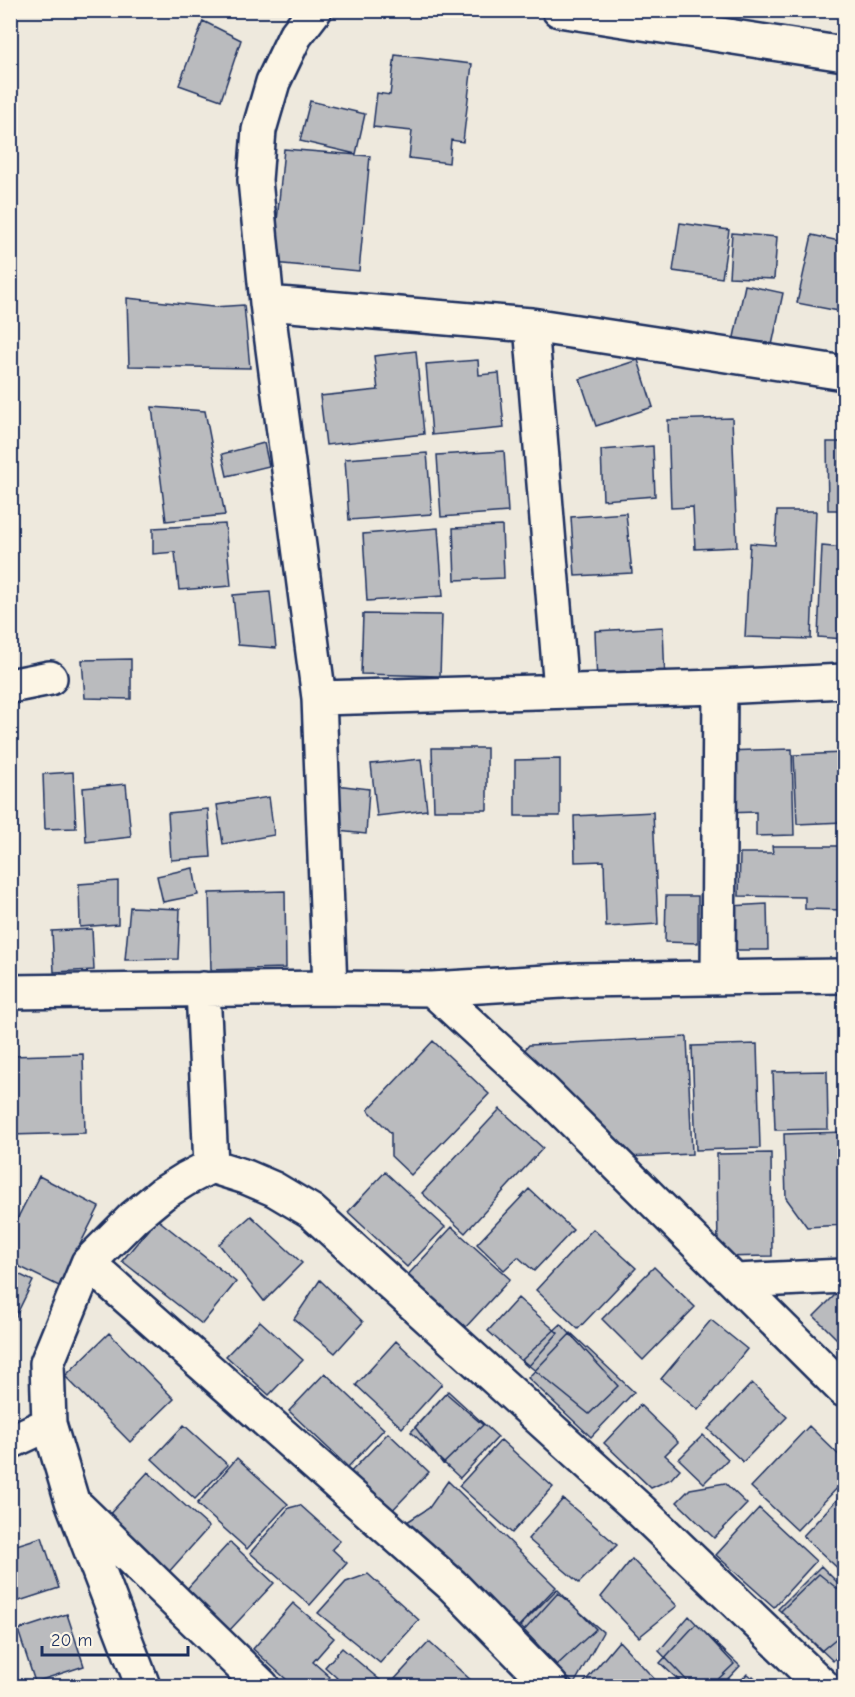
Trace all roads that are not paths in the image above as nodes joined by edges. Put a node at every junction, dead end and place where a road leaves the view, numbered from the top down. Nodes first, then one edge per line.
1 (315, 10) edge
2 (559, 10) edge
3 (844, 54) edge
4 (267, 303) junction
5 (531, 325) junction
6 (844, 373) edge
7 (50, 678) dead end
8 (844, 681) edge
9 (10, 686) edge
10 (720, 687) junction
11 (561, 690) junction
12 (319, 698) junction
13 (844, 976) edge
14 (718, 977) junction
15 (330, 988) junction
16 (432, 988) junction
17 (203, 989) junction
18 (10, 992) edge
19 (211, 1166) junction
20 (88, 1263) junction
21 (844, 1276) edge
22 (736, 1281) junction
23 (844, 1390) edge
24 (49, 1424) junction
25 (10, 1442) edge
26 (72, 1501) junction
27 (143, 1686) edge
28 (262, 1686) edge
29 (551, 1686) edge
30 (823, 1686) edge

1 - 4 street
2 - 3 street
4 - 5 street
4 - 12 street
5 - 6 street
5 - 11 street
7 - 9 street
8 - 10 street
10 - 11 street
10 - 14 street
11 - 12 street
12 - 15 street
13 - 14 street
14 - 16 street
15 - 16 street
15 - 17 street
16 - 22 street
17 - 18 street
17 - 19 street
19 - 20 street
19 - 30 street
20 - 24 street
20 - 29 street
21 - 22 street
22 - 23 street
24 - 25 street
24 - 26 street
26 - 27 street
26 - 28 street

